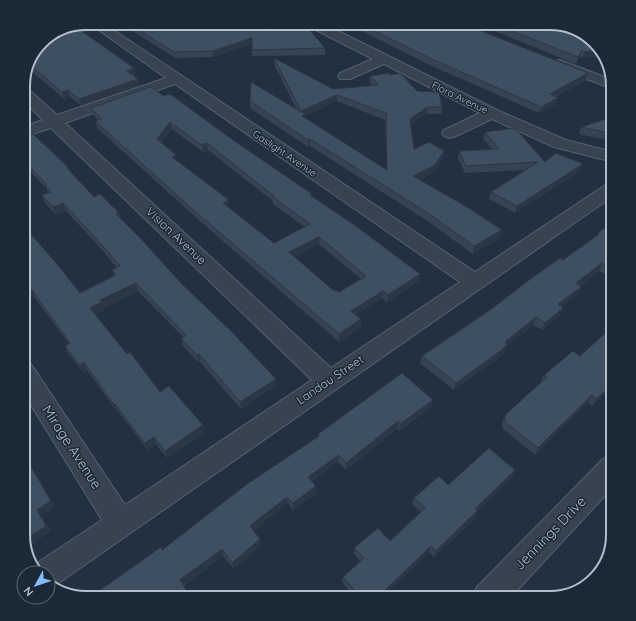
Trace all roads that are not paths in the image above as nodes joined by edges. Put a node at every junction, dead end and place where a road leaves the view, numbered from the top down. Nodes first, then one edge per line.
1 (105, 30) edge
2 (326, 30) edge
3 (547, 59) edge
4 (384, 60) junction
5 (345, 76) dead end
6 (177, 79) junction
7 (606, 83) edge
8 (30, 99) edge
9 (492, 113) junction
10 (54, 122) junction
11 (30, 130) edge
12 (450, 133) dead end
13 (606, 155) edge
14 (606, 193) edge
15 (475, 282) junction
16 (329, 381) junction
17 (30, 382) edge
18 (606, 475) edge
19 (120, 523) junction
20 (56, 568) edge
21 (495, 591) edge

1 - 6 street, Gaslight Avenue
2 - 4 street, Flora Avenue
3 - 7 street
4 - 5 street
4 - 9 street, Flora Avenue
6 - 10 street
6 - 15 street, Gaslight Avenue
8 - 10 street, Vision Avenue
9 - 12 street
9 - 13 street, Flora Avenue
10 - 11 street
10 - 16 street, Vision Avenue
14 - 15 street, Landau Street
15 - 16 street, Landau Street
16 - 19 street, Landau Street
17 - 19 street, Mirage Avenue
18 - 21 street, Jennings Drive
19 - 20 street, Landau Street

